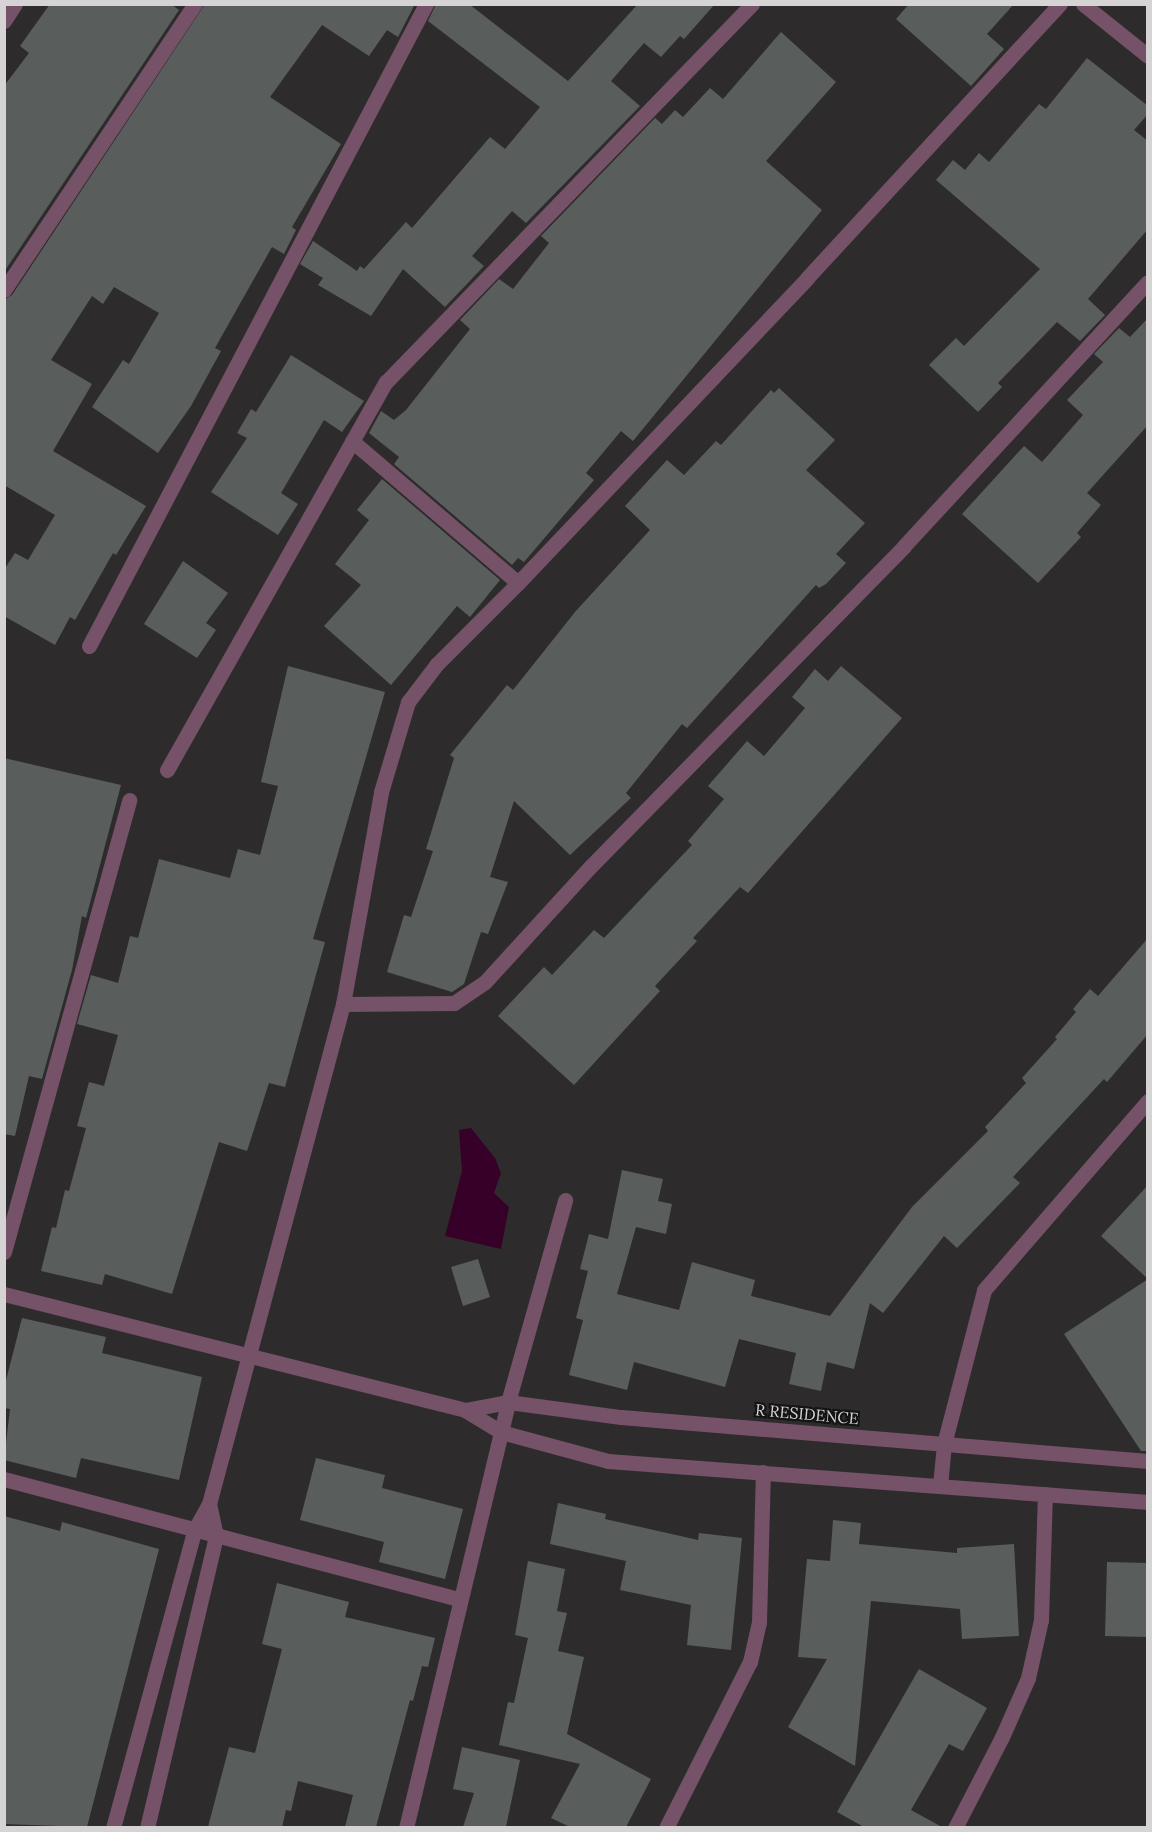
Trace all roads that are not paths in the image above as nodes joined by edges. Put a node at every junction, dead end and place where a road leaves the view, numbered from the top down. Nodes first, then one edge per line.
1 (195, 4) edge
2 (426, 4) edge
3 (752, 4) edge
4 (1060, 4) edge
5 (1083, 4) edge
6 (1148, 56) edge
7 (1148, 282) edge
8 (4, 290) edge
9 (352, 441) junction
10 (518, 583) junction
11 (88, 646) dead end
12 (167, 770) dead end
13 (129, 800) dead end
14 (343, 1004) junction
15 (1148, 1101) edge
16 (565, 1200) dead end
17 (4, 1252) edge
18 (4, 1294) edge
19 (249, 1355) junction
20 (508, 1402) junction
21 (465, 1410) junction
22 (501, 1432) junction
23 (944, 1444) junction
24 (1148, 1461) edge
25 (763, 1472) junction
26 (4, 1479) edge
27 (940, 1486) junction
28 (1045, 1494) junction
29 (1148, 1502) edge
30 (209, 1504) junction
31 (195, 1529) junction
32 (216, 1536) junction
33 (459, 1599) junction
34 (112, 1827) edge
35 (147, 1827) edge
36 (406, 1827) edge
37 (666, 1827) edge
38 (955, 1827) edge

1 - 8 street
2 - 11 street
3 - 9 street
4 - 10 street
5 - 6 street
7 - 14 street
9 - 10 street
9 - 12 street
10 - 14 street
13 - 17 street
14 - 19 street
15 - 23 street
16 - 20 street
18 - 19 street
19 - 21 street
19 - 30 street
20 - 21 street, R RESIDENCE
20 - 22 street
20 - 23 street, R RESIDENCE
21 - 22 street
22 - 25 street
22 - 33 street
23 - 24 street, R RESIDENCE
23 - 27 street
25 - 27 street
25 - 37 street
26 - 31 street
27 - 28 street
28 - 29 street
28 - 38 street
30 - 31 street
30 - 32 street
31 - 32 street
31 - 34 street
32 - 33 street
32 - 35 street
33 - 36 street

